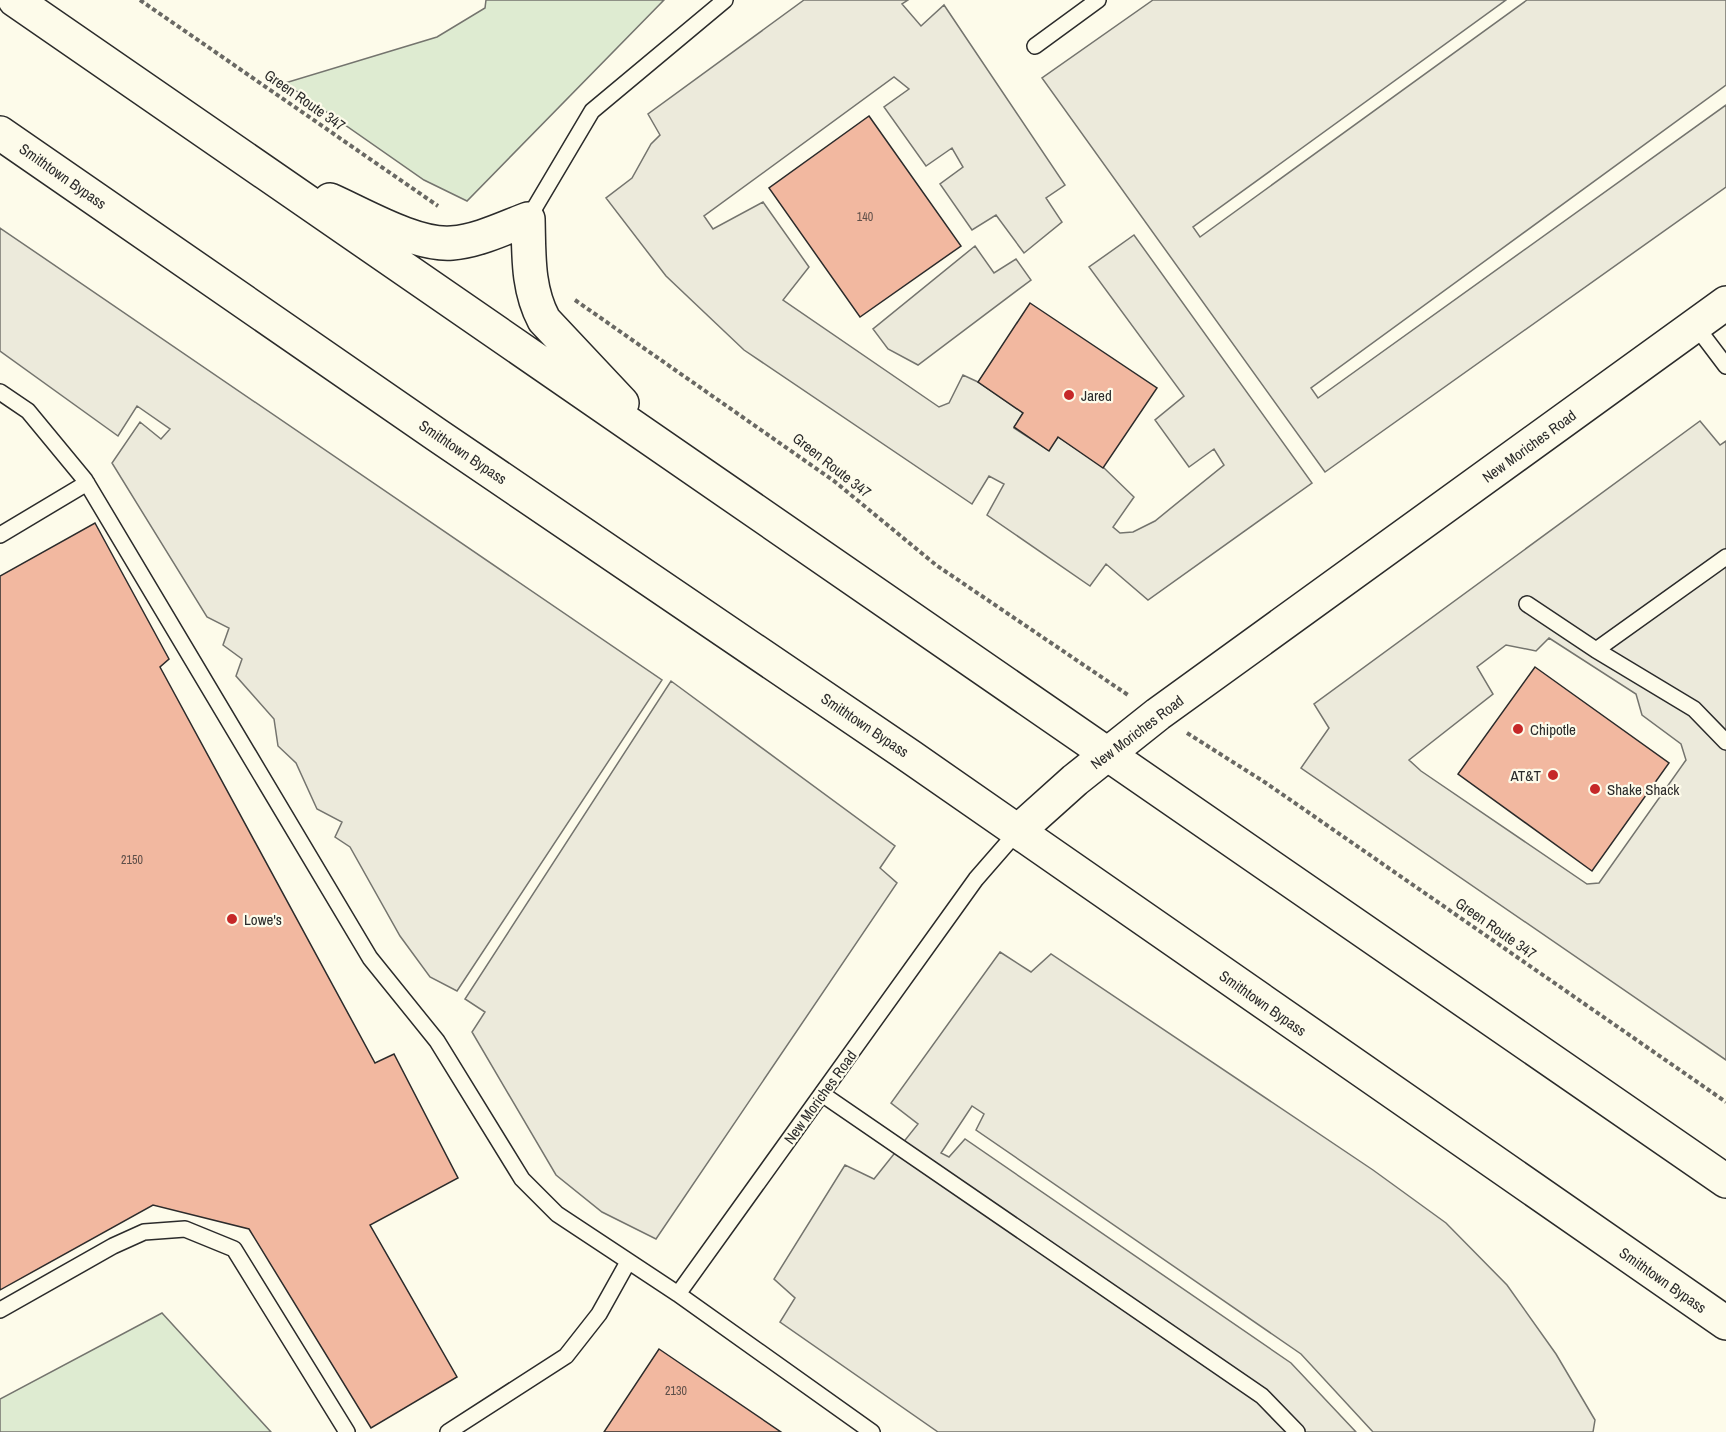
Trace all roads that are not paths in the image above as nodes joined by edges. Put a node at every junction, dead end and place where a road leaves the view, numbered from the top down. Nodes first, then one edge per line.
1 (15, 0) edge
2 (725, 0) edge
3 (1098, 0) edge
4 (1035, 46) dead end
5 (0, 133) edge
6 (254, 166) junction
7 (528, 219) junction
8 (1726, 303) edge
9 (1695, 325) junction
10 (1726, 366) edge
11 (0, 392) edge
12 (668, 453) junction
13 (87, 483) junction
14 (0, 535) edge
15 (1726, 557) edge
16 (1527, 604) dead end
17 (1596, 650) junction
18 (1726, 742) edge
19 (1107, 754) junction
20 (1017, 832) junction
21 (822, 1094) junction
22 (1671, 1143) junction
23 (1726, 1160) edge
24 (1726, 1181) edge
25 (628, 1262) junction
26 (678, 1294) junction
27 (0, 1310) edge
28 (1726, 1323) edge
29 (347, 1432) edge
30 (448, 1432) edge
31 (872, 1432) edge
32 (1297, 1432) edge

1 - 6 main road
2 - 7 lane
3 - 4 lane
5 - 20 main road, Smithtown Bypass
6 - 7 main road
6 - 12 main road
7 - 12 main road
8 - 9 main road, New Moriches Road
9 - 10 lane
9 - 19 main road, New Moriches Road
11 - 13 lane
12 - 19 main road
13 - 14 lane
13 - 25 lane
15 - 17 lane
16 - 17 lane
17 - 18 lane
19 - 20 main road, New Moriches Road
19 - 22 main road
20 - 21 lane, New Moriches Road
20 - 28 main road, Smithtown Bypass
21 - 26 lane, New Moriches Road
21 - 32 lane
22 - 23 main road
22 - 24 main road
25 - 26 lane
25 - 30 lane
26 - 31 lane
27 - 29 lane

